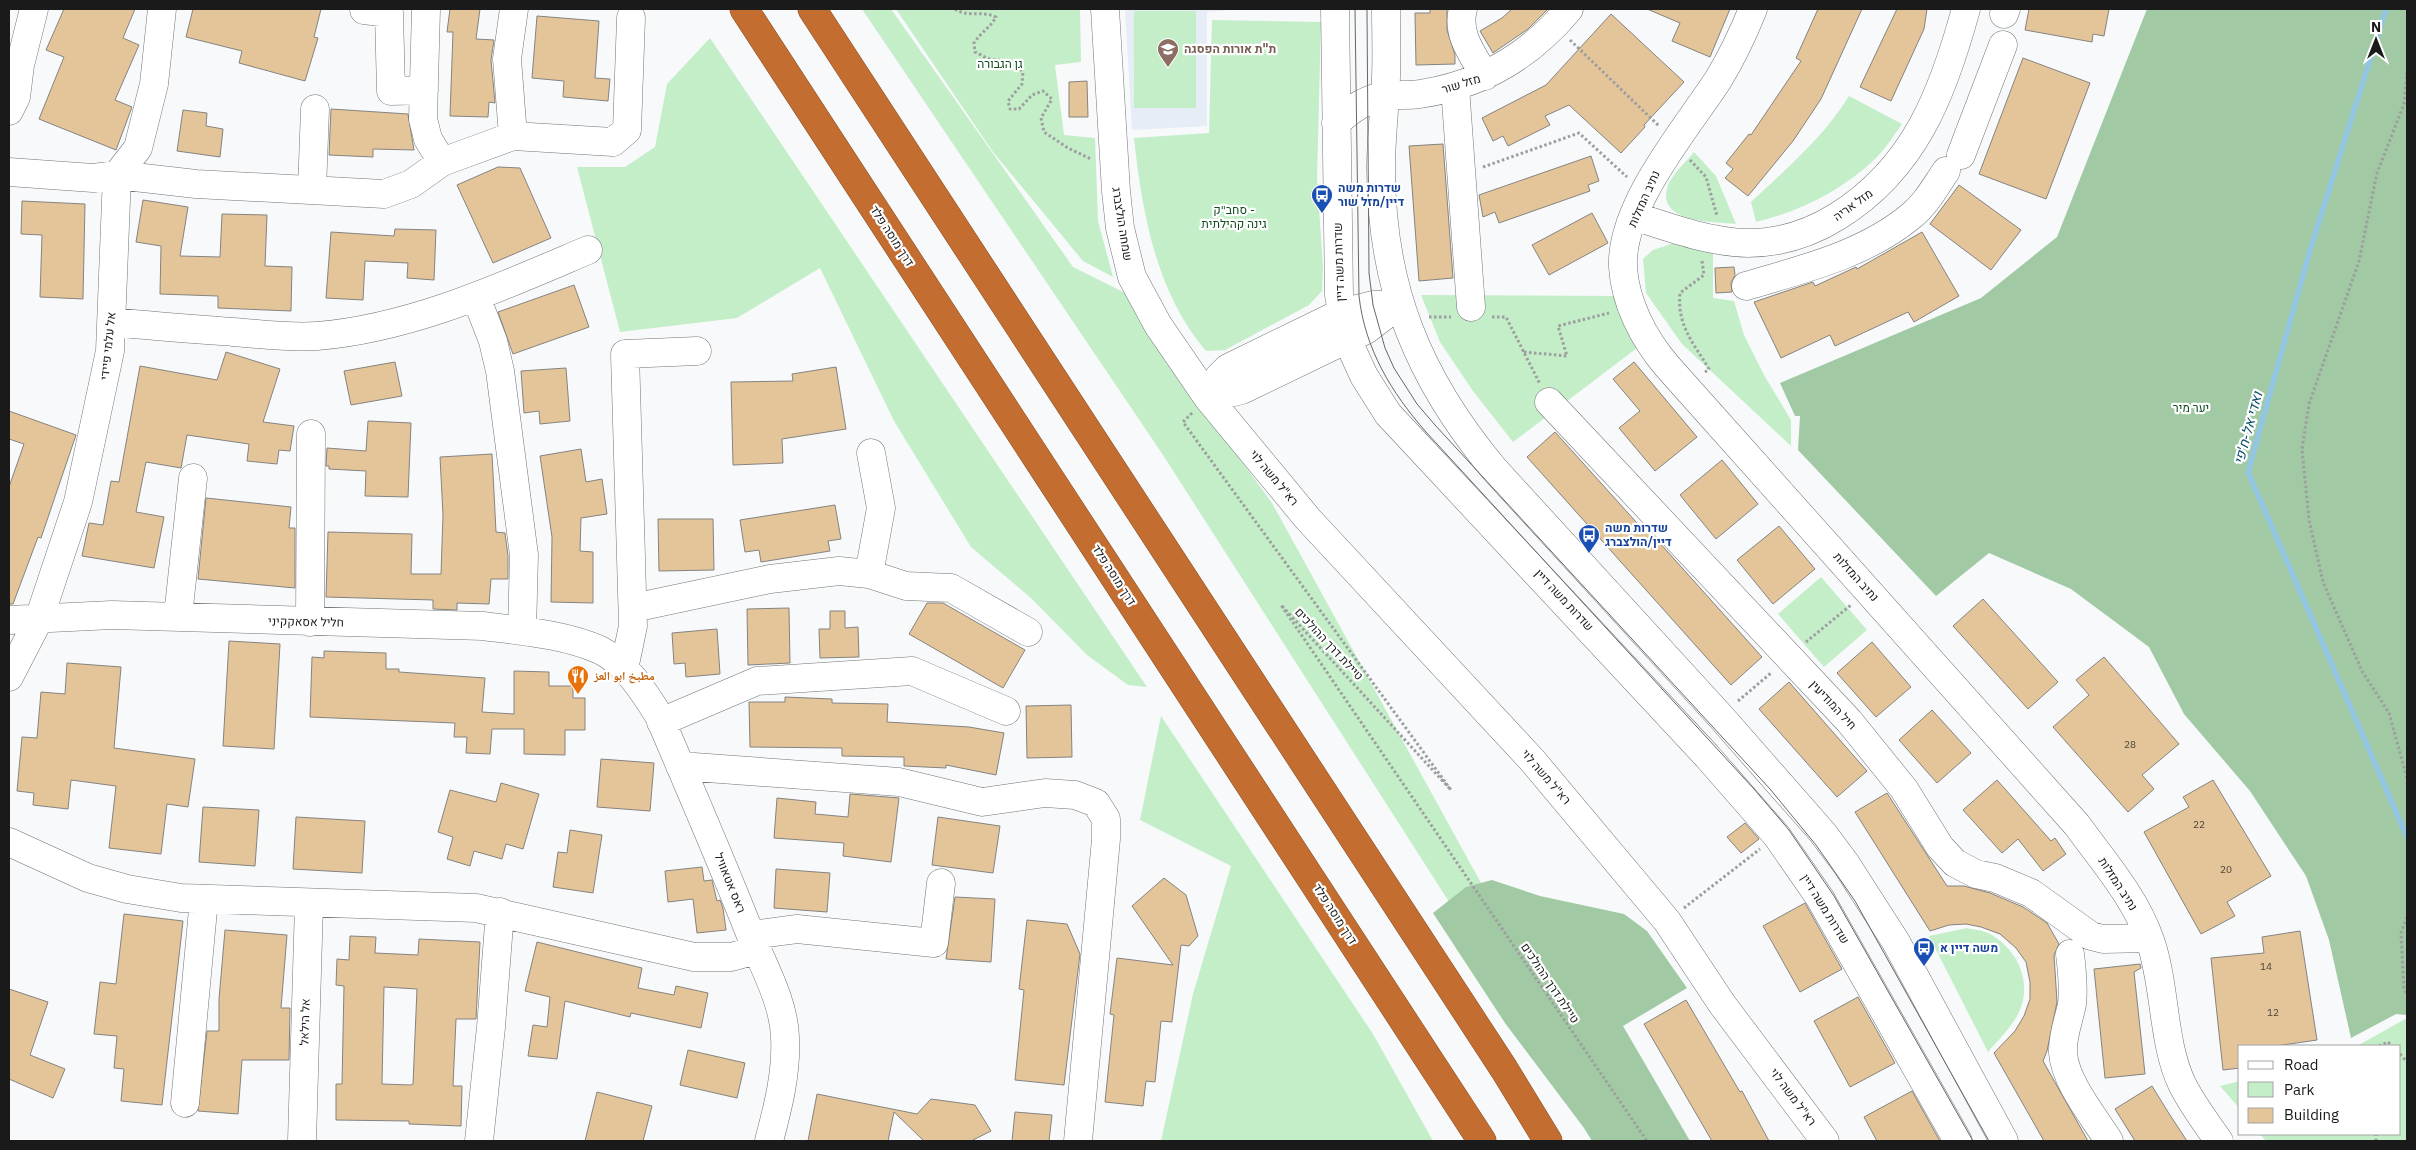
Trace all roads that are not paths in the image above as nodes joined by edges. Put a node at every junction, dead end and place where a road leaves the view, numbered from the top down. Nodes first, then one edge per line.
1 (34, 9) edge
2 (162, 9) edge
3 (426, 9) edge
4 (514, 9) edge
5 (744, 9) edge
6 (812, 9) edge
7 (1105, 9) edge
8 (1335, 9) edge
9 (1386, 9) edge
10 (1463, 9) edge
11 (1753, 9) edge
12 (1966, 9) edge
13 (364, 10) edge
14 (1562, 17) edge
15 (631, 18) dead end
16 (2003, 45) dead end
17 (1485, 76) junction
18 (1943, 81) junction
19 (1455, 87) junction
20 (424, 90) junction
21 (1385, 96) junction
22 (1982, 98) junction
23 (315, 109) dead end
24 (9, 111) edge
25 (1336, 123) junction
26 (513, 136) junction
27 (442, 162) junction
28 (9, 172) edge
29 (117, 176) junction
30 (312, 190) junction
31 (1639, 205) junction
32 (1844, 213) junction
33 (1865, 245) junction
34 (588, 250) dead end
35 (1746, 286) dead end
36 (476, 297) junction
37 (1402, 310) junction
38 (1470, 314) road end
39 (112, 322) junction
40 (1344, 326) junction
41 (697, 351) dead end
42 (1208, 398) junction
43 (1549, 402) road end
44 (311, 434) dead end
45 (1239, 436) joint
46 (871, 453) dead end
47 (193, 478) dead end
48 (869, 574) junction
49 (633, 608) junction
50 (178, 616) junction
51 (39, 619) junction
52 (9, 620) edge
53 (310, 622) junction
54 (522, 631) junction
55 (1028, 632) dead end
56 (601, 651) joint
57 (624, 669) junction
58 (9, 677) edge
59 (1006, 711) dead end
60 (661, 722) junction
61 (680, 766) junction
62 (9, 842) edge
63 (941, 883) dead end
64 (204, 899) junction
65 (309, 904) junction
66 (500, 912) junction
67 (2149, 938) junction
68 (754, 942) junction
69 (2070, 954) dead end
70 (185, 1103) dead end
71 (302, 1141) edge
72 (479, 1141) edge
73 (769, 1141) edge
74 (1078, 1141) edge
75 (1482, 1141) edge
76 (1548, 1141) edge
77 (1826, 1141) edge
78 (1958, 1141) edge
79 (2004, 1141) edge
80 (2109, 1141) edge
81 (2219, 1141) edge

1 - 24 street
2 - 29 street
3 - 20 street
4 - 26 street
5 - 75 highway, דרך מוסה פלד
6 - 76 highway
7 - 42 street, שמחה הולצברג
8 - 25 street, שדרות משה דיין
9 - 21 street
10 - 17 street
11 - 31 street, נתיב המזלות
12 - 18 street, מזל אריה
13 - 20 street
14 - 17 street, מזל שור
15 - 26 street
16 - 22 street
17 - 19 street, מזל שור
18 - 22 street
18 - 32 street, מזל אריה
19 - 21 street, מזל שור
19 - 38 street
20 - 27 street
21 - 25 street, מזל שור
21 - 37 street
22 - 33 street
23 - 30 street
25 - 40 street, שדרות משה דיין
26 - 27 street
27 - 30 street
28 - 29 street
29 - 30 street
29 - 39 street, אל עלמי פיידי
31 - 32 street, מזל אריה
31 - 67 street, נתיב המזלות
32 - 33 street
33 - 35 street
34 - 36 street
36 - 39 street
36 - 54 street
37 - 40 street
37 - 79 street
39 - 51 street, אל עלמי פיידי
40 - 42 street
40 - 78 street, שדרות משה דיין
41 - 49 street
42 - 45 street, שמחה הולצברג
43 - 67 street, חיל המודיעין
44 - 53 street
45 - 77 street, רא"ל משה לוי
46 - 48 street
47 - 50 street
48 - 49 street
48 - 55 street
49 - 57 street
50 - 51 street, חליל אסאקקיני
50 - 53 street, חליל אסאקקיני
51 - 52 street, חליל אסאקקיני
51 - 58 street, אל עלמי פיידי
53 - 54 street, חליל אסאקקיני
54 - 56 street, חליל אסאקקיני
56 - 57 street, ראס אטאוויל
57 - 60 street, ראס אטאוויל
59 - 60 street
60 - 61 street, ראס אטאוויל
61 - 68 street, ראס אטאוויל
61 - 74 street
62 - 64 street
63 - 68 street
64 - 65 street
64 - 70 street
65 - 66 street
65 - 71 street, אל הילאל
66 - 68 street
66 - 72 street
67 - 81 street, נתיב המזלות
68 - 73 street, ראס אטאוויל
69 - 80 street

